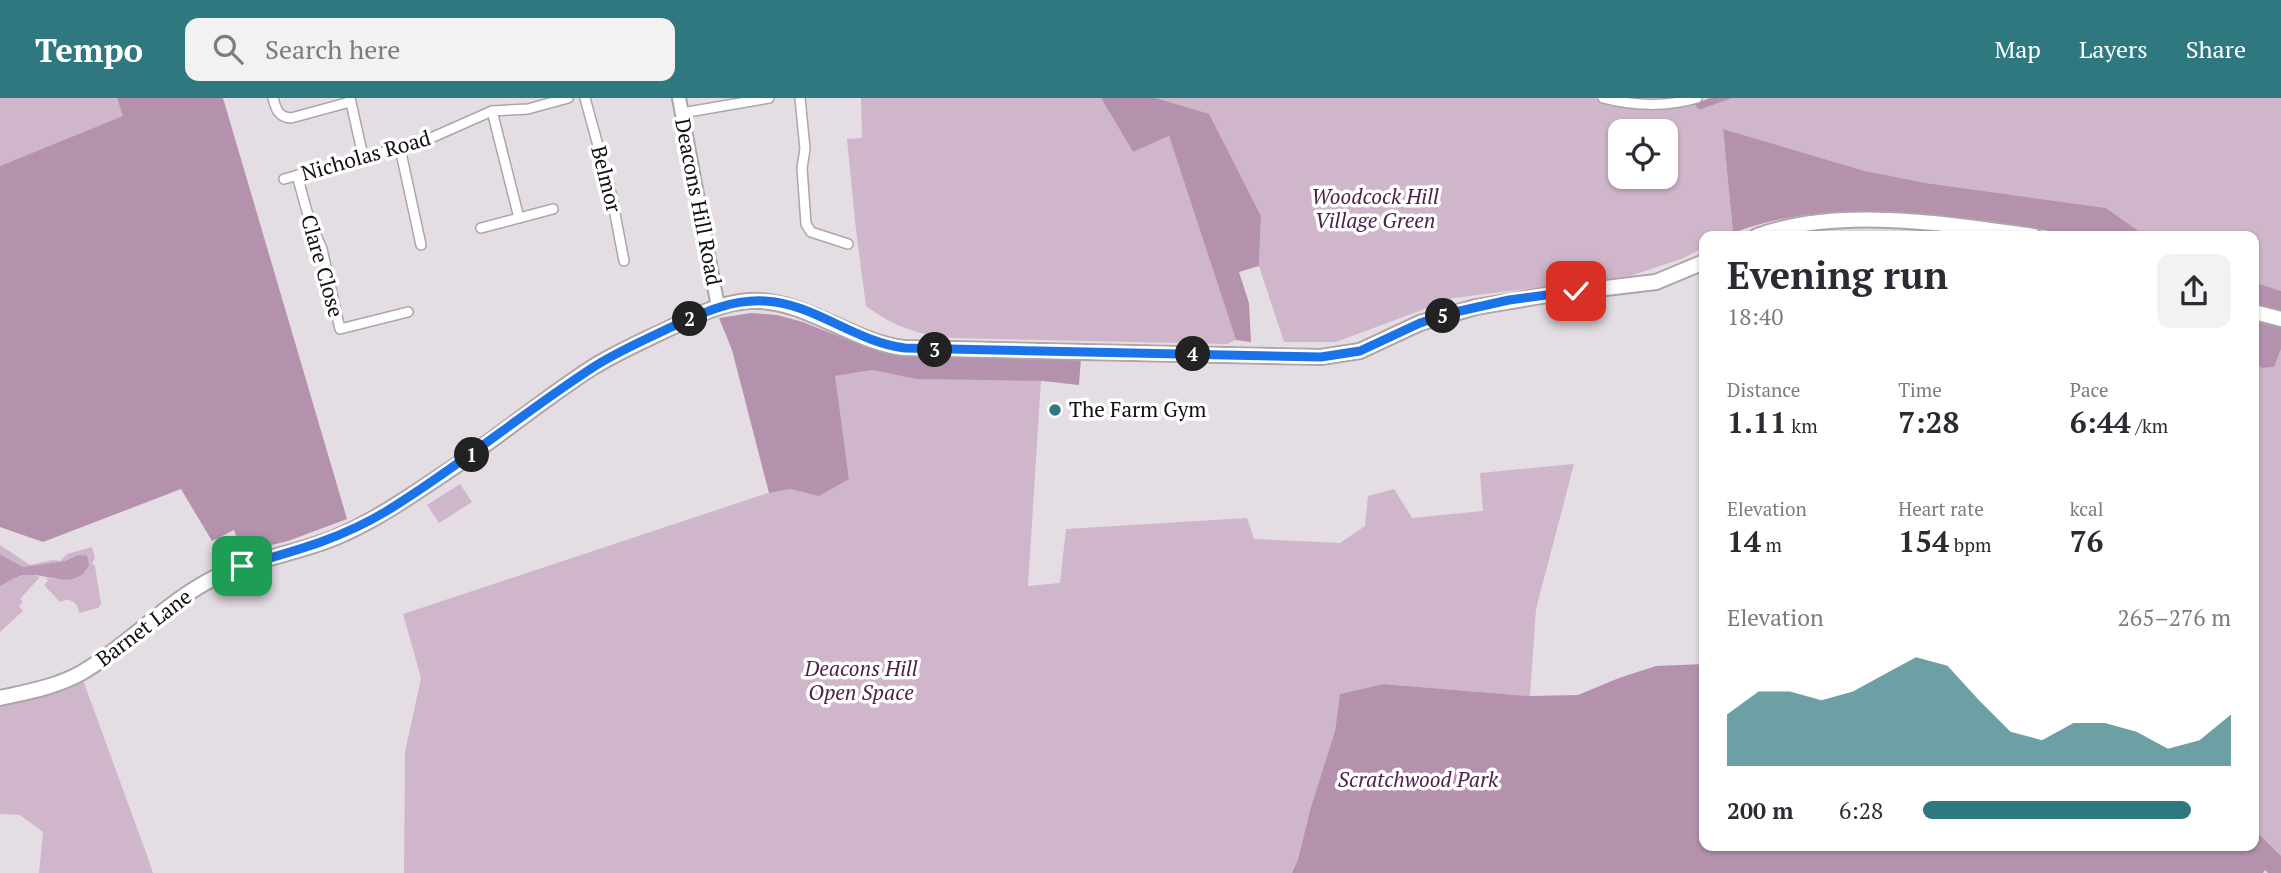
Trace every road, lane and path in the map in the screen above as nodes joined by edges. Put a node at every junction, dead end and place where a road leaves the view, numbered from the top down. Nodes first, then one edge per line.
1 (273, 98) edge
2 (568, 98) edge
3 (585, 98) edge
4 (679, 98) edge
5 (769, 98) edge
6 (800, 98) edge
7 (1603, 98) edge
8 (1697, 98) edge
9 (350, 100) edge
10 (542, 102) edge
11 (492, 111) junction
12 (682, 113) junction
13 (400, 148) junction
14 (363, 156) junction
15 (296, 175) junction
16 (284, 179) dead end
17 (553, 209) dead end
18 (519, 218) junction
19 (481, 228) dead end
20 (1776, 231) edge
21 (1996, 231) edge
22 (848, 244) dead end
23 (421, 246) dead end
24 (624, 261) dead end
25 (1699, 265) edge
26 (718, 307) junction
27 (408, 312) dead end
28 (2259, 313) edge
29 (2281, 319) edge
30 (0, 698) edge

1 - 9 street
2 - 10 street, Nicholas Road
3 - 24 street, Belmor
4 - 12 street, Deacons Hill Road
5 - 12 street
6 - 22 street
7 - 8 street
9 - 14 street
10 - 11 street, Nicholas Road
11 - 13 street, Nicholas Road
11 - 18 street
12 - 26 street, Deacons Hill Road
13 - 14 street, Nicholas Road
13 - 23 street
14 - 15 street, Nicholas Road
15 - 16 street, Nicholas Road
15 - 27 street, Clare Close
17 - 18 street
18 - 19 street
20 - 21 main road
25 - 26 main road, Barnet Lane
26 - 30 main road, Barnet Lane
28 - 29 main road

